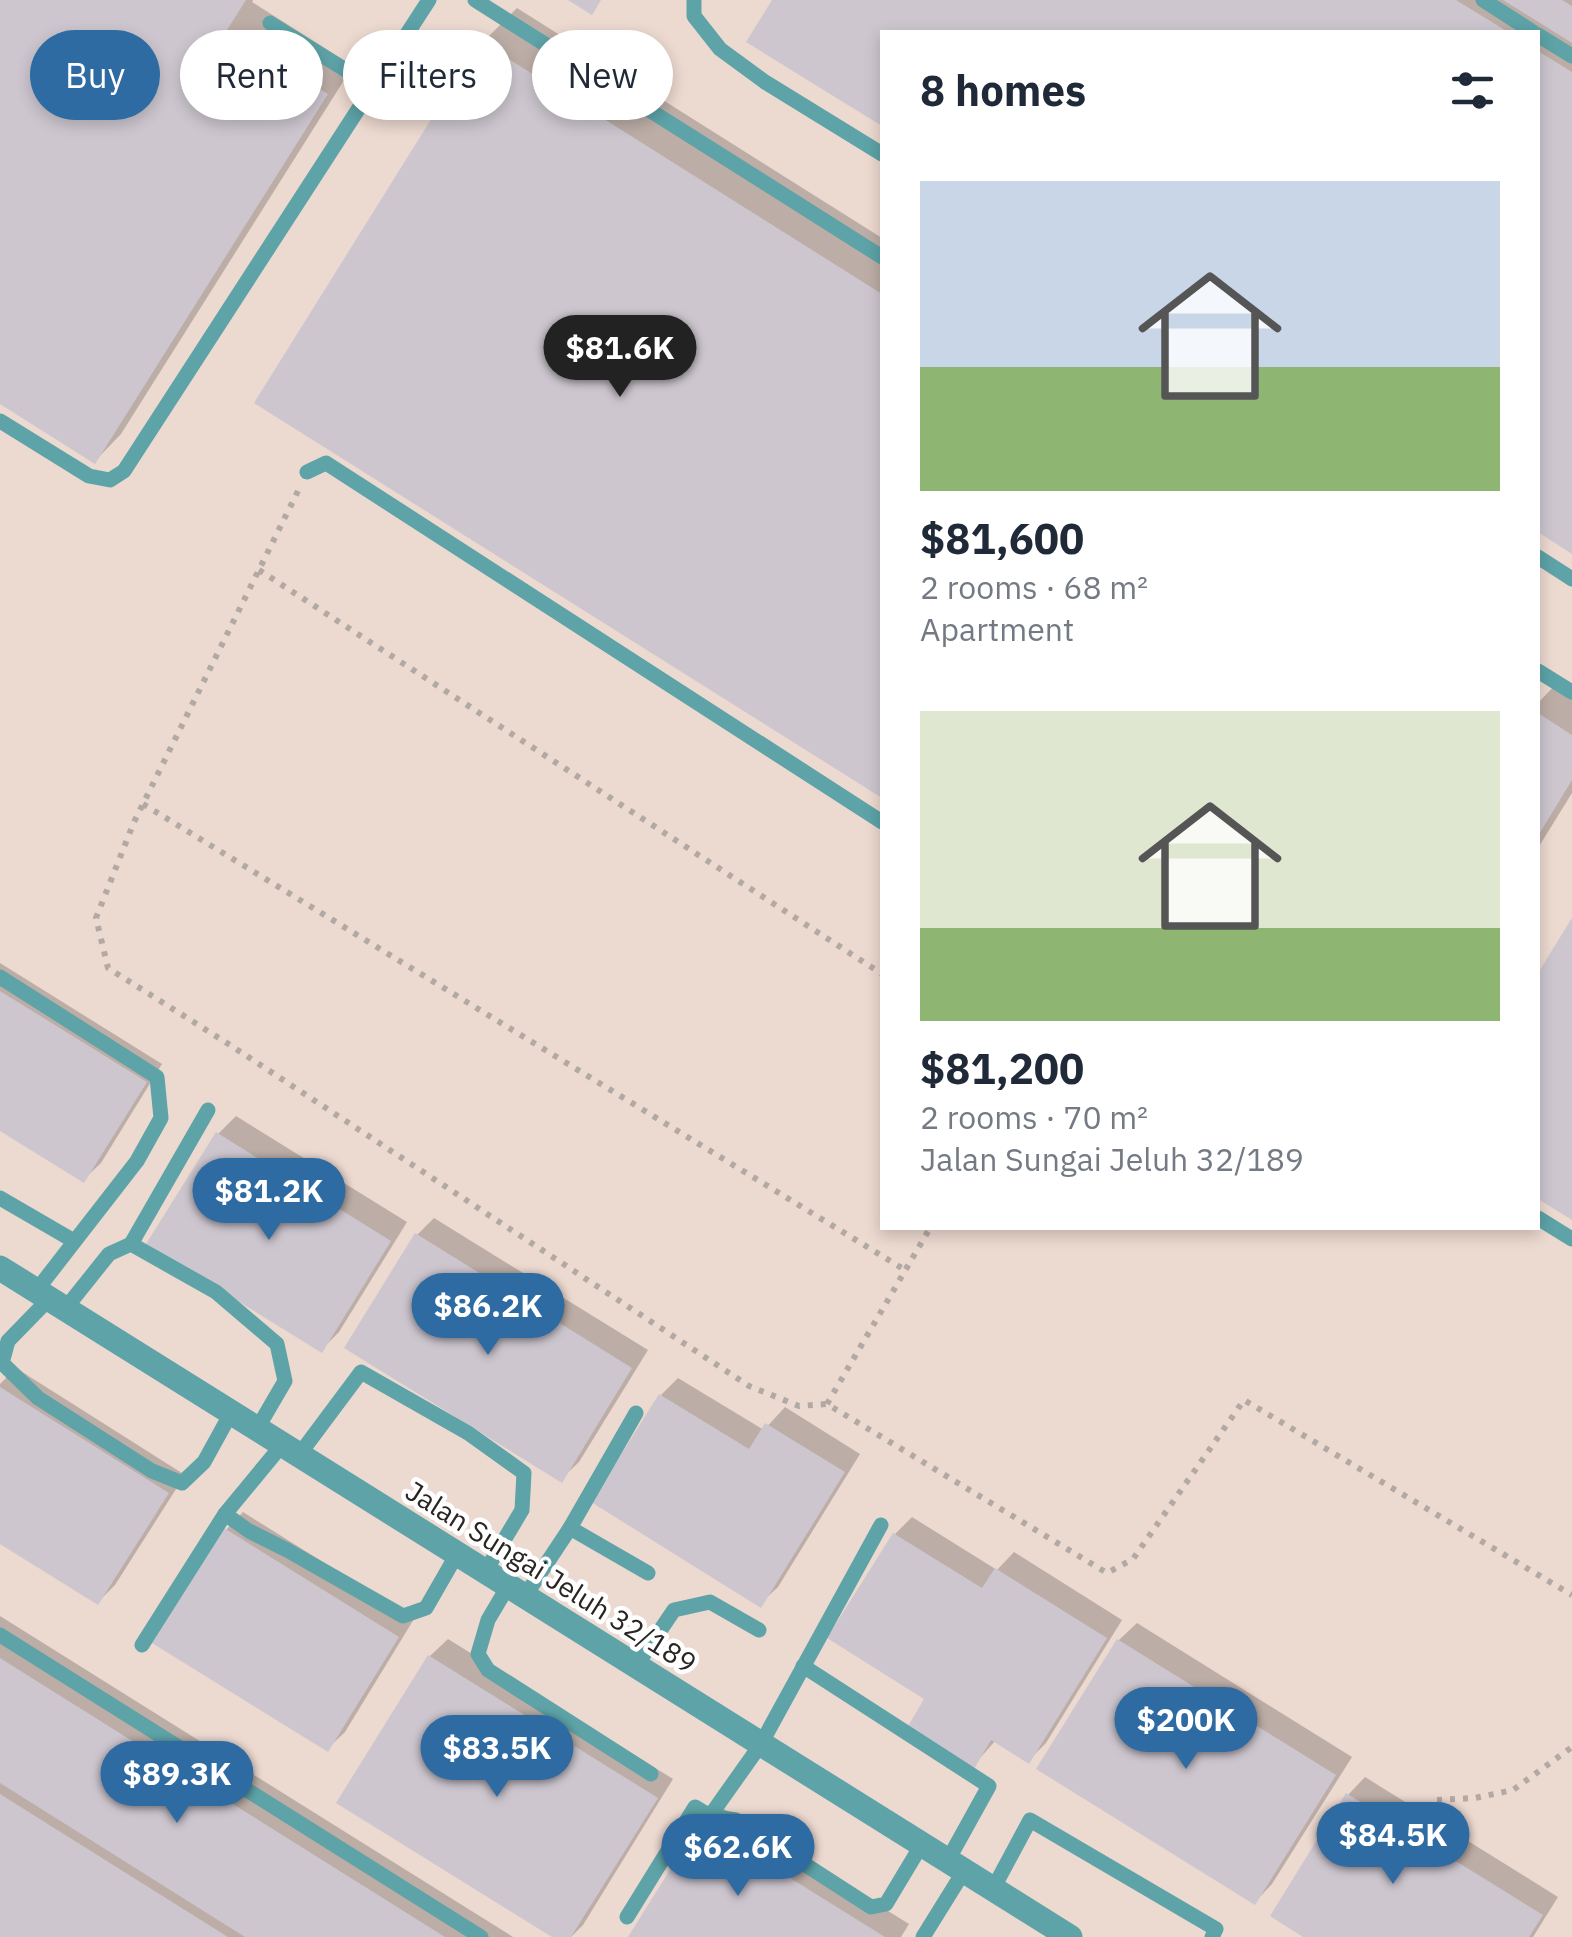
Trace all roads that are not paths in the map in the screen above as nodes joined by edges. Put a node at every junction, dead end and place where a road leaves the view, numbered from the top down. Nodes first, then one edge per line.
1 (429, 0) edge
2 (475, 0) edge
3 (694, 0) edge
4 (1483, 0) edge
5 (270, 24) dead end
6 (409, 30) edge
7 (1530, 30) edge
8 (1540, 36) edge
9 (1572, 56) edge
10 (343, 69) edge
11 (351, 120) edge
12 (880, 153) edge
13 (880, 257) edge
14 (0, 421) edge
15 (307, 472) road end
16 (1540, 558) edge
17 (1572, 578) edge
18 (1540, 672) edge
19 (1572, 692) edge
20 (880, 821) edge
21 (0, 977) edge
22 (208, 1110) dead end
23 (0, 1198) edge
24 (1540, 1219) edge
25 (1572, 1239) edge
26 (74, 1242) junction
27 (130, 1244) junction
28 (2, 1274) edge
29 (50, 1300) junction
30 (1, 1364) edge
31 (231, 1413) junction
32 (636, 1413) dead end
33 (258, 1429) junction
34 (291, 1450) junction
35 (226, 1514) junction
36 (881, 1526) dead end
37 (570, 1528) junction
38 (457, 1554) junction
39 (485, 1572) junction
40 (648, 1573) dead end
41 (516, 1591) junction
42 (759, 1630) dead end
43 (0, 1635) edge
44 (142, 1645) dead end
45 (636, 1666) junction
46 (803, 1666) junction
47 (760, 1744) junction
48 (651, 1774) dead end
49 (710, 1816) junction
50 (922, 1844) junction
51 (956, 1866) junction
52 (992, 1888) junction
53 (627, 1917) dead end
54 (481, 1937) edge
55 (924, 1937) edge
56 (1070, 1937) edge
57 (1212, 1937) edge

1 - 6 lane
2 - 13 lane
3 - 12 lane
4 - 7 lane
5 - 10 lane
8 - 9 lane
11 - 14 lane
15 - 20 lane
16 - 17 lane
18 - 19 lane
21 - 26 lane
22 - 27 lane
23 - 26 lane
24 - 25 lane
26 - 29 lane
27 - 29 lane
27 - 33 lane
28 - 29 street, Jalan Sungai Jeluh 32/189
29 - 30 lane
29 - 31 street, Jalan Sungai Jeluh 32/189
30 - 31 lane
31 - 33 street, Jalan Sungai Jeluh 32/189
32 - 37 lane
33 - 34 street, Jalan Sungai Jeluh 32/189
34 - 35 lane
34 - 38 street, Jalan Sungai Jeluh 32/189
34 - 39 lane
35 - 38 lane
35 - 44 lane
36 - 46 lane
37 - 40 lane
37 - 41 lane
38 - 39 street, Jalan Sungai Jeluh 32/189
39 - 41 street, Jalan Sungai Jeluh 32/189
41 - 45 street, Jalan Sungai Jeluh 32/189
41 - 48 lane
42 - 45 lane
43 - 54 lane
45 - 47 street, Jalan Sungai Jeluh 32/189
46 - 47 lane
46 - 51 lane
47 - 49 lane
47 - 50 street, Jalan Sungai Jeluh 32/189
49 - 50 lane
49 - 53 lane
50 - 51 street, Jalan Sungai Jeluh 32/189
51 - 52 street, Jalan Sungai Jeluh 32/189
51 - 55 lane
52 - 56 street, Jalan Sungai Jeluh 32/189
52 - 57 lane

